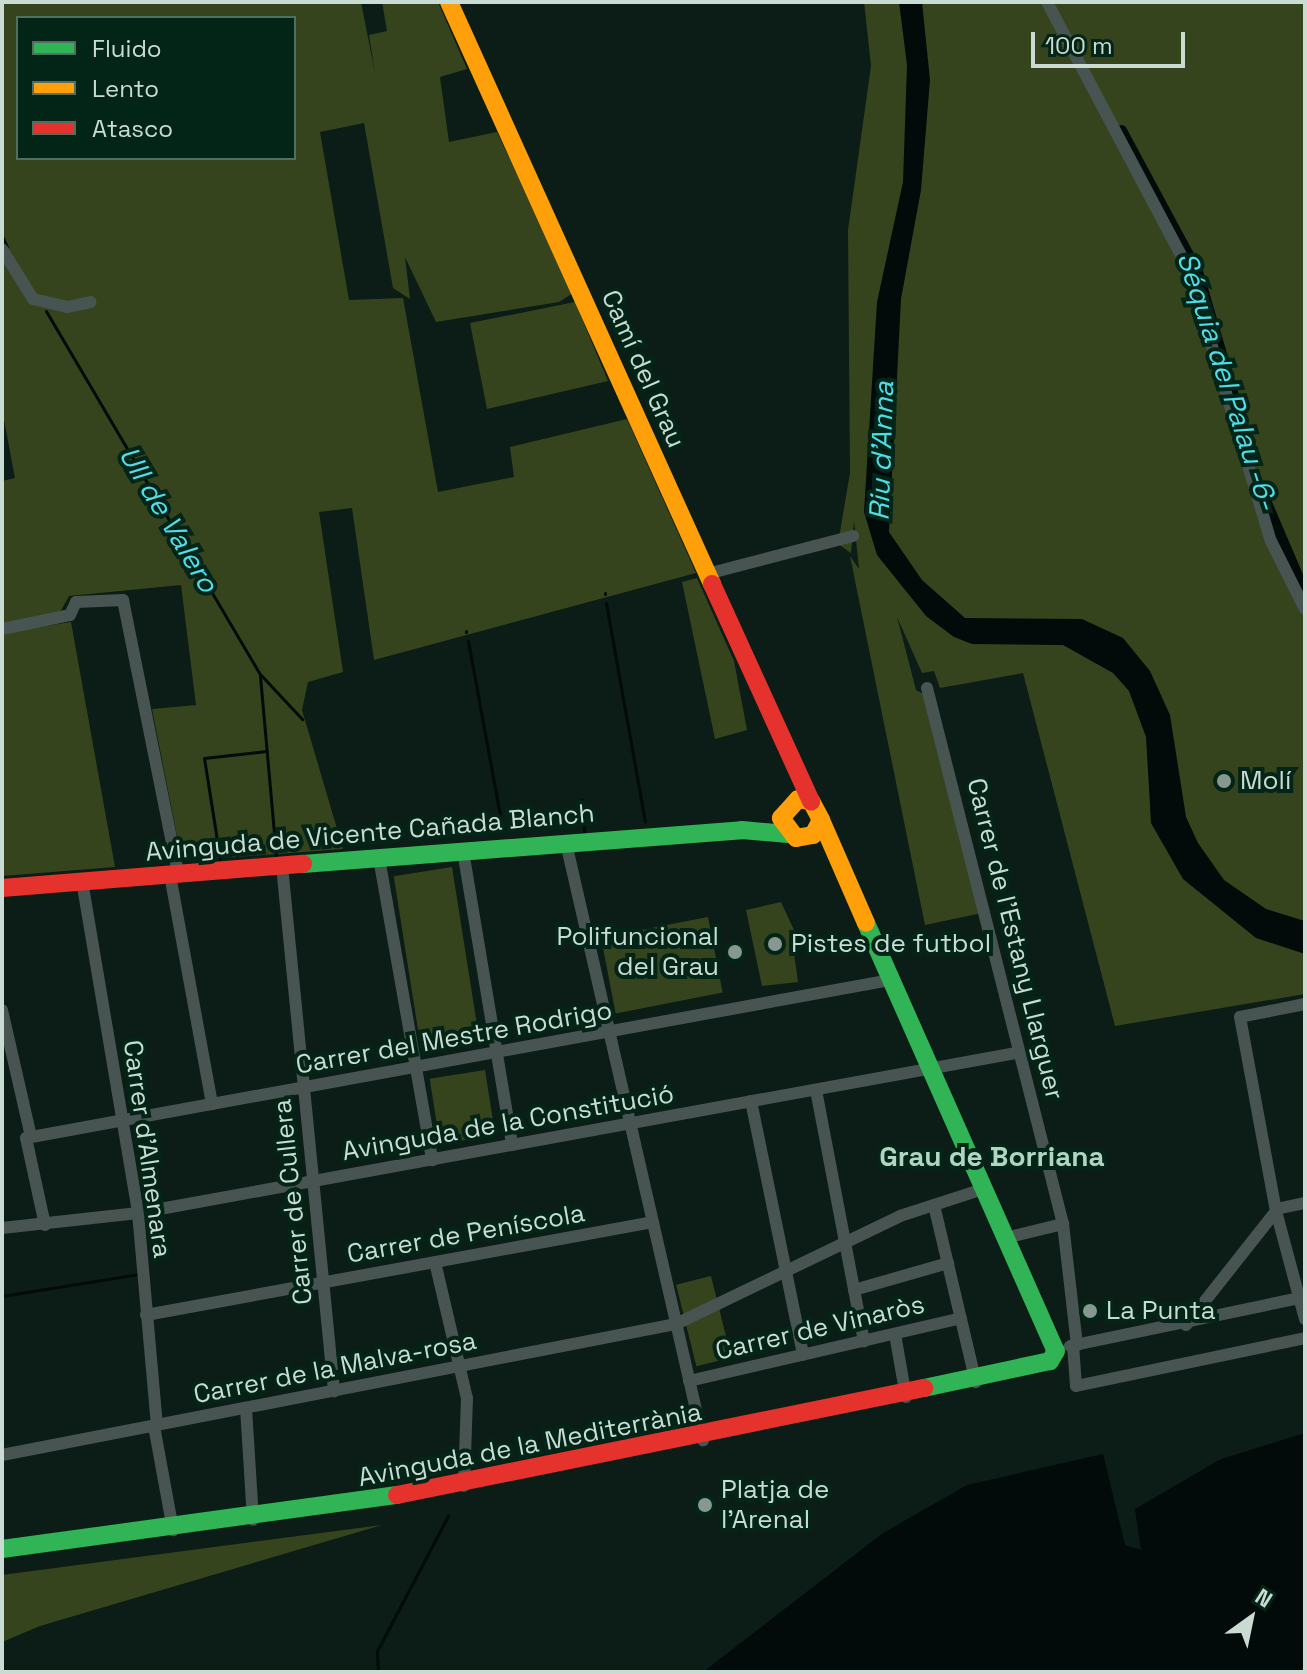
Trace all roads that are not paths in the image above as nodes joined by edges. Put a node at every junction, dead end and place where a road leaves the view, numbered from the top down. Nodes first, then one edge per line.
1 (449, 2) edge
2 (1047, 2) edge
3 (2, 249) edge
4 (90, 302) dead end
5 (853, 536) dead end
6 (707, 574) junction
7 (1305, 609) edge
8 (2, 629) edge
9 (927, 688) dead end
10 (789, 758) junction
11 (811, 801) junction
12 (785, 807) junction
13 (821, 820) junction
14 (742, 830) junction
15 (797, 836) junction
16 (566, 843) junction
17 (463, 851) junction
18 (379, 858) junction
19 (838, 865) junction
20 (282, 866) junction
21 (174, 874) junction
22 (82, 881) junction
23 (2, 888) edge
24 (890, 980) junction
25 (1305, 1004) edge
26 (2, 1010) edge
27 (609, 1032) junction
28 (6, 1050) edge
29 (496, 1052) junction
30 (1021, 1052) junction
31 (416, 1067) junction
32 (930, 1069) junction
33 (304, 1087) junction
34 (816, 1090) junction
35 (751, 1101) junction
36 (212, 1104) junction
37 (122, 1121) junction
38 (630, 1123) junction
39 (28, 1138) junction
40 (512, 1145) junction
41 (432, 1160) junction
42 (313, 1181) junction
43 (983, 1189) junction
44 (1305, 1203) edge
45 (934, 1205) junction
46 (1276, 1210) junction
47 (138, 1213) junction
48 (653, 1222) junction
49 (1063, 1224) junction
50 (45, 1225) junction
51 (2, 1228) edge
52 (1005, 1238) junction
53 (845, 1242) junction
54 (435, 1262) junction
55 (948, 1263) junction
56 (786, 1271) junction
57 (323, 1283) junction
58 (854, 1290) junction
59 (1303, 1297) edge
60 (146, 1315) junction
61 (961, 1318) junction
62 (1305, 1319) edge
63 (676, 1324) junction
64 (1186, 1325) junction
65 (895, 1334) junction
66 (1305, 1338) edge
67 (864, 1341) junction
68 (1069, 1347) junction
69 (803, 1355) junction
70 (455, 1367) junction
71 (689, 1381) junction
72 (976, 1382) junction
73 (334, 1391) junction
74 (906, 1397) junction
75 (246, 1408) junction
76 (156, 1425) junction
77 (703, 1440) junction
78 (2, 1455) edge
79 (464, 1486) junction
80 (253, 1520) junction
81 (173, 1530) junction
82 (2, 1549) edge

1 - 6 street, Camí del Grau
2 - 7 street
3 - 4 street
5 - 6 street
6 - 10 street, Camí del Grau
8 - 21 street
9 - 30 street, Carrer de l'Estany Llarguer
10 - 11 street, Camí del Grau
10 - 12 street, Camí del Grau
11 - 12 street, Avinguda de Vicente Cañada Blanch
11 - 13 street, Camí del Grau
12 - 14 street, Avinguda de Vicente Cañada Blanch
12 - 15 street, Camí del Grau
13 - 15 street
13 - 19 street
14 - 15 street, Avinguda de Vicente Cañada Blanch
14 - 16 street, Avinguda de Vicente Cañada Blanch
15 - 19 street
16 - 17 street, Avinguda de Vicente Cañada Blanch
16 - 27 street
17 - 18 street, Avinguda de Vicente Cañada Blanch
17 - 29 street
18 - 20 street, Avinguda de Vicente Cañada Blanch
18 - 31 street
19 - 24 street
20 - 21 street, Avinguda de Vicente Cañada Blanch
20 - 33 street, Carrer de Cullera
21 - 22 street, Avinguda de Vicente Cañada Blanch
21 - 36 street
22 - 23 street, Avinguda de Vicente Cañada Blanch
22 - 37 street, Carrer d'Almenara
24 - 27 street, Carrer del Mestre Rodrigo
24 - 32 street
25 - 46 street
26 - 28 street
27 - 29 street, Carrer del Mestre Rodrigo
27 - 38 street
28 - 39 street
29 - 31 street, Carrer del Mestre Rodrigo
29 - 40 street
30 - 32 street, Avinguda de la Constitució
30 - 49 street, Carrer de l'Estany Llarguer
31 - 33 street, Carrer del Mestre Rodrigo
31 - 41 street
32 - 34 street, Avinguda de la Constitució
32 - 43 street
33 - 36 street, Carrer del Mestre Rodrigo
33 - 42 street, Carrer de Cullera
34 - 35 street, Avinguda de la Constitució
34 - 53 street
35 - 38 street, Avinguda de la Constitució
35 - 56 street
36 - 37 street, Carrer del Mestre Rodrigo
37 - 39 street, Carrer del Mestre Rodrigo
37 - 47 street, Carrer d'Almenara
38 - 40 street, Avinguda de la Constitució
38 - 48 street
39 - 50 street
40 - 41 street, Avinguda de la Constitució
41 - 42 street, Avinguda de la Constitució
42 - 47 street, Avinguda de la Constitució
42 - 57 street, Carrer de Cullera
43 - 45 street, Carrer de la Malva-rosa
43 - 52 street
44 - 46 street
45 - 53 street, Carrer de la Malva-rosa
45 - 55 street
46 - 59 street
46 - 64 street
47 - 50 street, Avinguda de la Constitució
47 - 60 street, Carrer d'Almenara
48 - 54 street, Carrer de Peníscola
48 - 63 street
49 - 52 street
49 - 68 street, Carrer de l'Estany Llarguer
50 - 51 street, Avinguda de la Constitució
52 - 68 street
53 - 56 street, Carrer de la Malva-rosa
53 - 58 street
54 - 57 street, Carrer de Peníscola
54 - 70 street
55 - 58 street
55 - 61 street
56 - 63 street, Carrer de la Malva-rosa
56 - 69 street
57 - 60 street, Carrer de Peníscola
57 - 73 street, Carrer de Cullera
58 - 67 street
59 - 62 street
59 - 64 street
60 - 76 street, Carrer d'Almenara
61 - 65 street, Carrer de Vinaròs
61 - 72 street
63 - 70 street, Carrer de la Malva-rosa
63 - 71 street
64 - 68 street
65 - 67 street, Carrer de Vinaròs
65 - 74 street
66 - 68 street, Carrer de l'Estany Llarguer
67 - 69 street, Carrer de Vinaròs
68 - 72 street, Avinguda de la Mediterrània
69 - 71 street, Carrer de Vinaròs
70 - 73 street, Carrer de la Malva-rosa
70 - 79 street
71 - 77 street
72 - 74 street, Avinguda de la Mediterrània
73 - 75 street, Carrer de la Malva-rosa
74 - 77 street, Avinguda de la Mediterrània
75 - 76 street, Carrer de la Malva-rosa
75 - 80 street
76 - 78 street, Carrer de la Malva-rosa
76 - 81 street, Carrer d'Almenara
77 - 79 street, Avinguda de la Mediterrània
79 - 80 street, Avinguda de la Mediterrània
80 - 81 street, Avinguda de la Mediterrània
81 - 82 street, Avinguda de la Mediterrània

